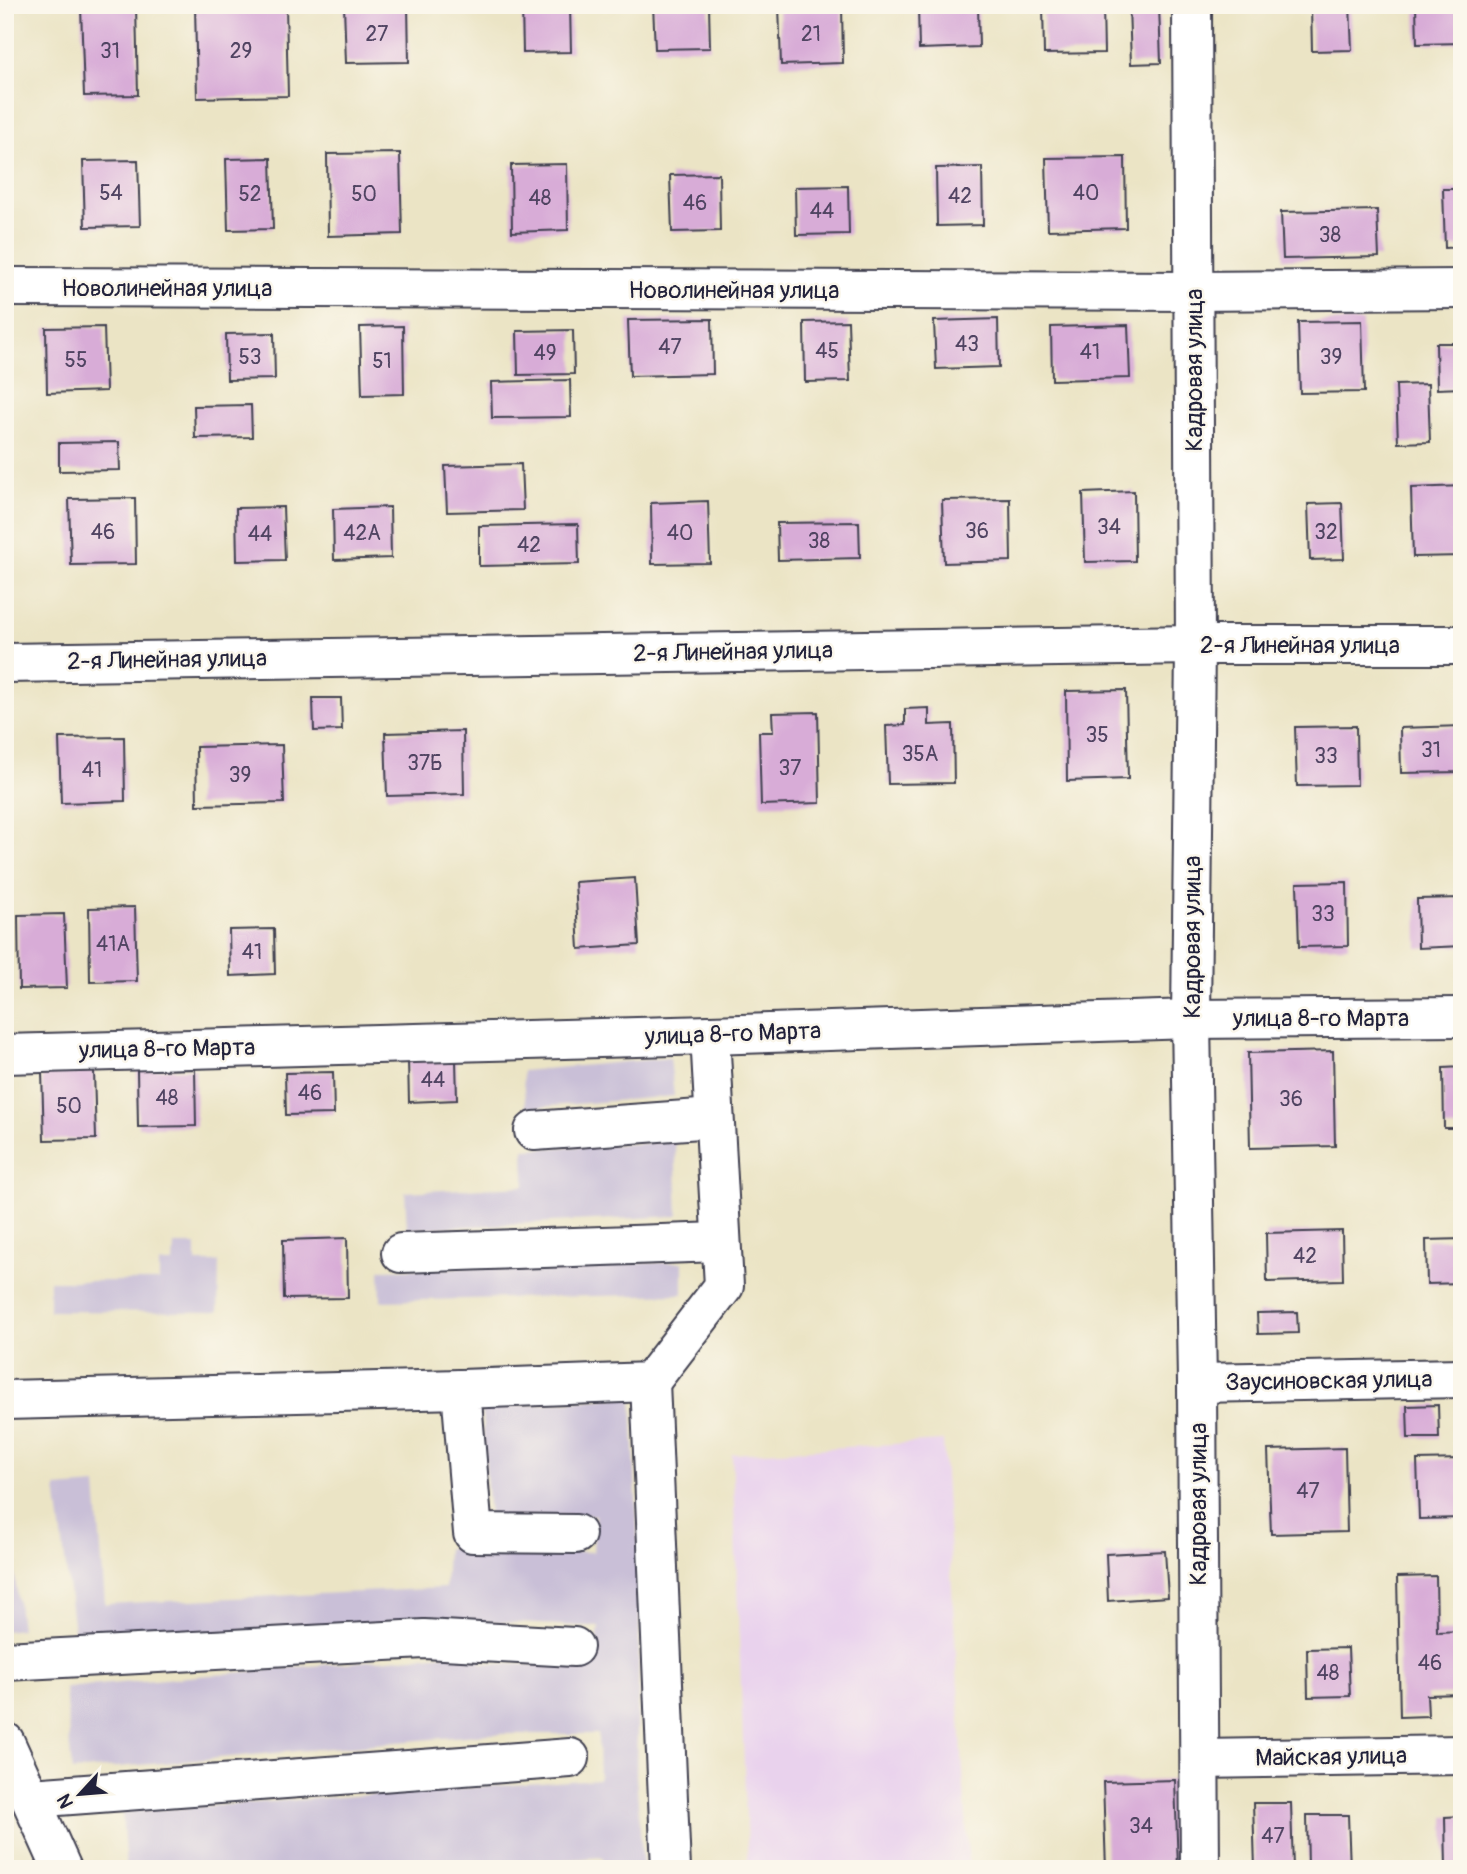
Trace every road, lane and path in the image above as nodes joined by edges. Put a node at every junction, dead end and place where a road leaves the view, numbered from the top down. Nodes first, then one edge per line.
1 (1192, 5) edge
2 (5, 287) edge
3 (1462, 289) edge
4 (1194, 291) junction
5 (1195, 645) junction
6 (1462, 645) edge
7 (5, 663) edge
8 (1462, 1017) edge
9 (1191, 1019) junction
10 (710, 1035) junction
11 (5, 1054) edge
12 (714, 1118) junction
13 (534, 1131) dead end
14 (720, 1241) junction
15 (401, 1253) dead end
16 (1462, 1378) edge
17 (650, 1382) junction
18 (1197, 1383) junction
19 (461, 1389) junction
20 (5, 1400) edge
21 (576, 1534) dead end
22 (574, 1647) dead end
23 (5, 1661) edge
24 (5, 1742) edge
25 (1462, 1755) edge
26 (570, 1758) dead end
27 (1200, 1759) junction
28 (31, 1798) junction
29 (62, 1869) edge
30 (671, 1869) edge
31 (1200, 1869) edge

1 - 4 street, Кадровая улица
2 - 4 street, Новолинейная улица
3 - 4 street, Новолинейная улица
4 - 5 street, Кадровая улица
5 - 6 street, 2-я Линейная улица
5 - 7 street, 2-я Линейная улица
5 - 9 street, Кадровая улица
8 - 9 street, улица 8-го Марта
9 - 10 street, улица 8-го Марта
9 - 18 street, Кадровая улица
10 - 11 street, улица 8-го Марта
10 - 12 street
12 - 13 street
12 - 14 street
14 - 15 street
14 - 17 street
16 - 18 street, Заусиновская улица
17 - 19 street
17 - 30 street
18 - 27 street, Кадровая улица
19 - 20 street
19 - 21 street
22 - 23 street
24 - 28 street
25 - 27 street, Майская улица
26 - 28 street
27 - 31 street, Кадровая улица
28 - 29 street

